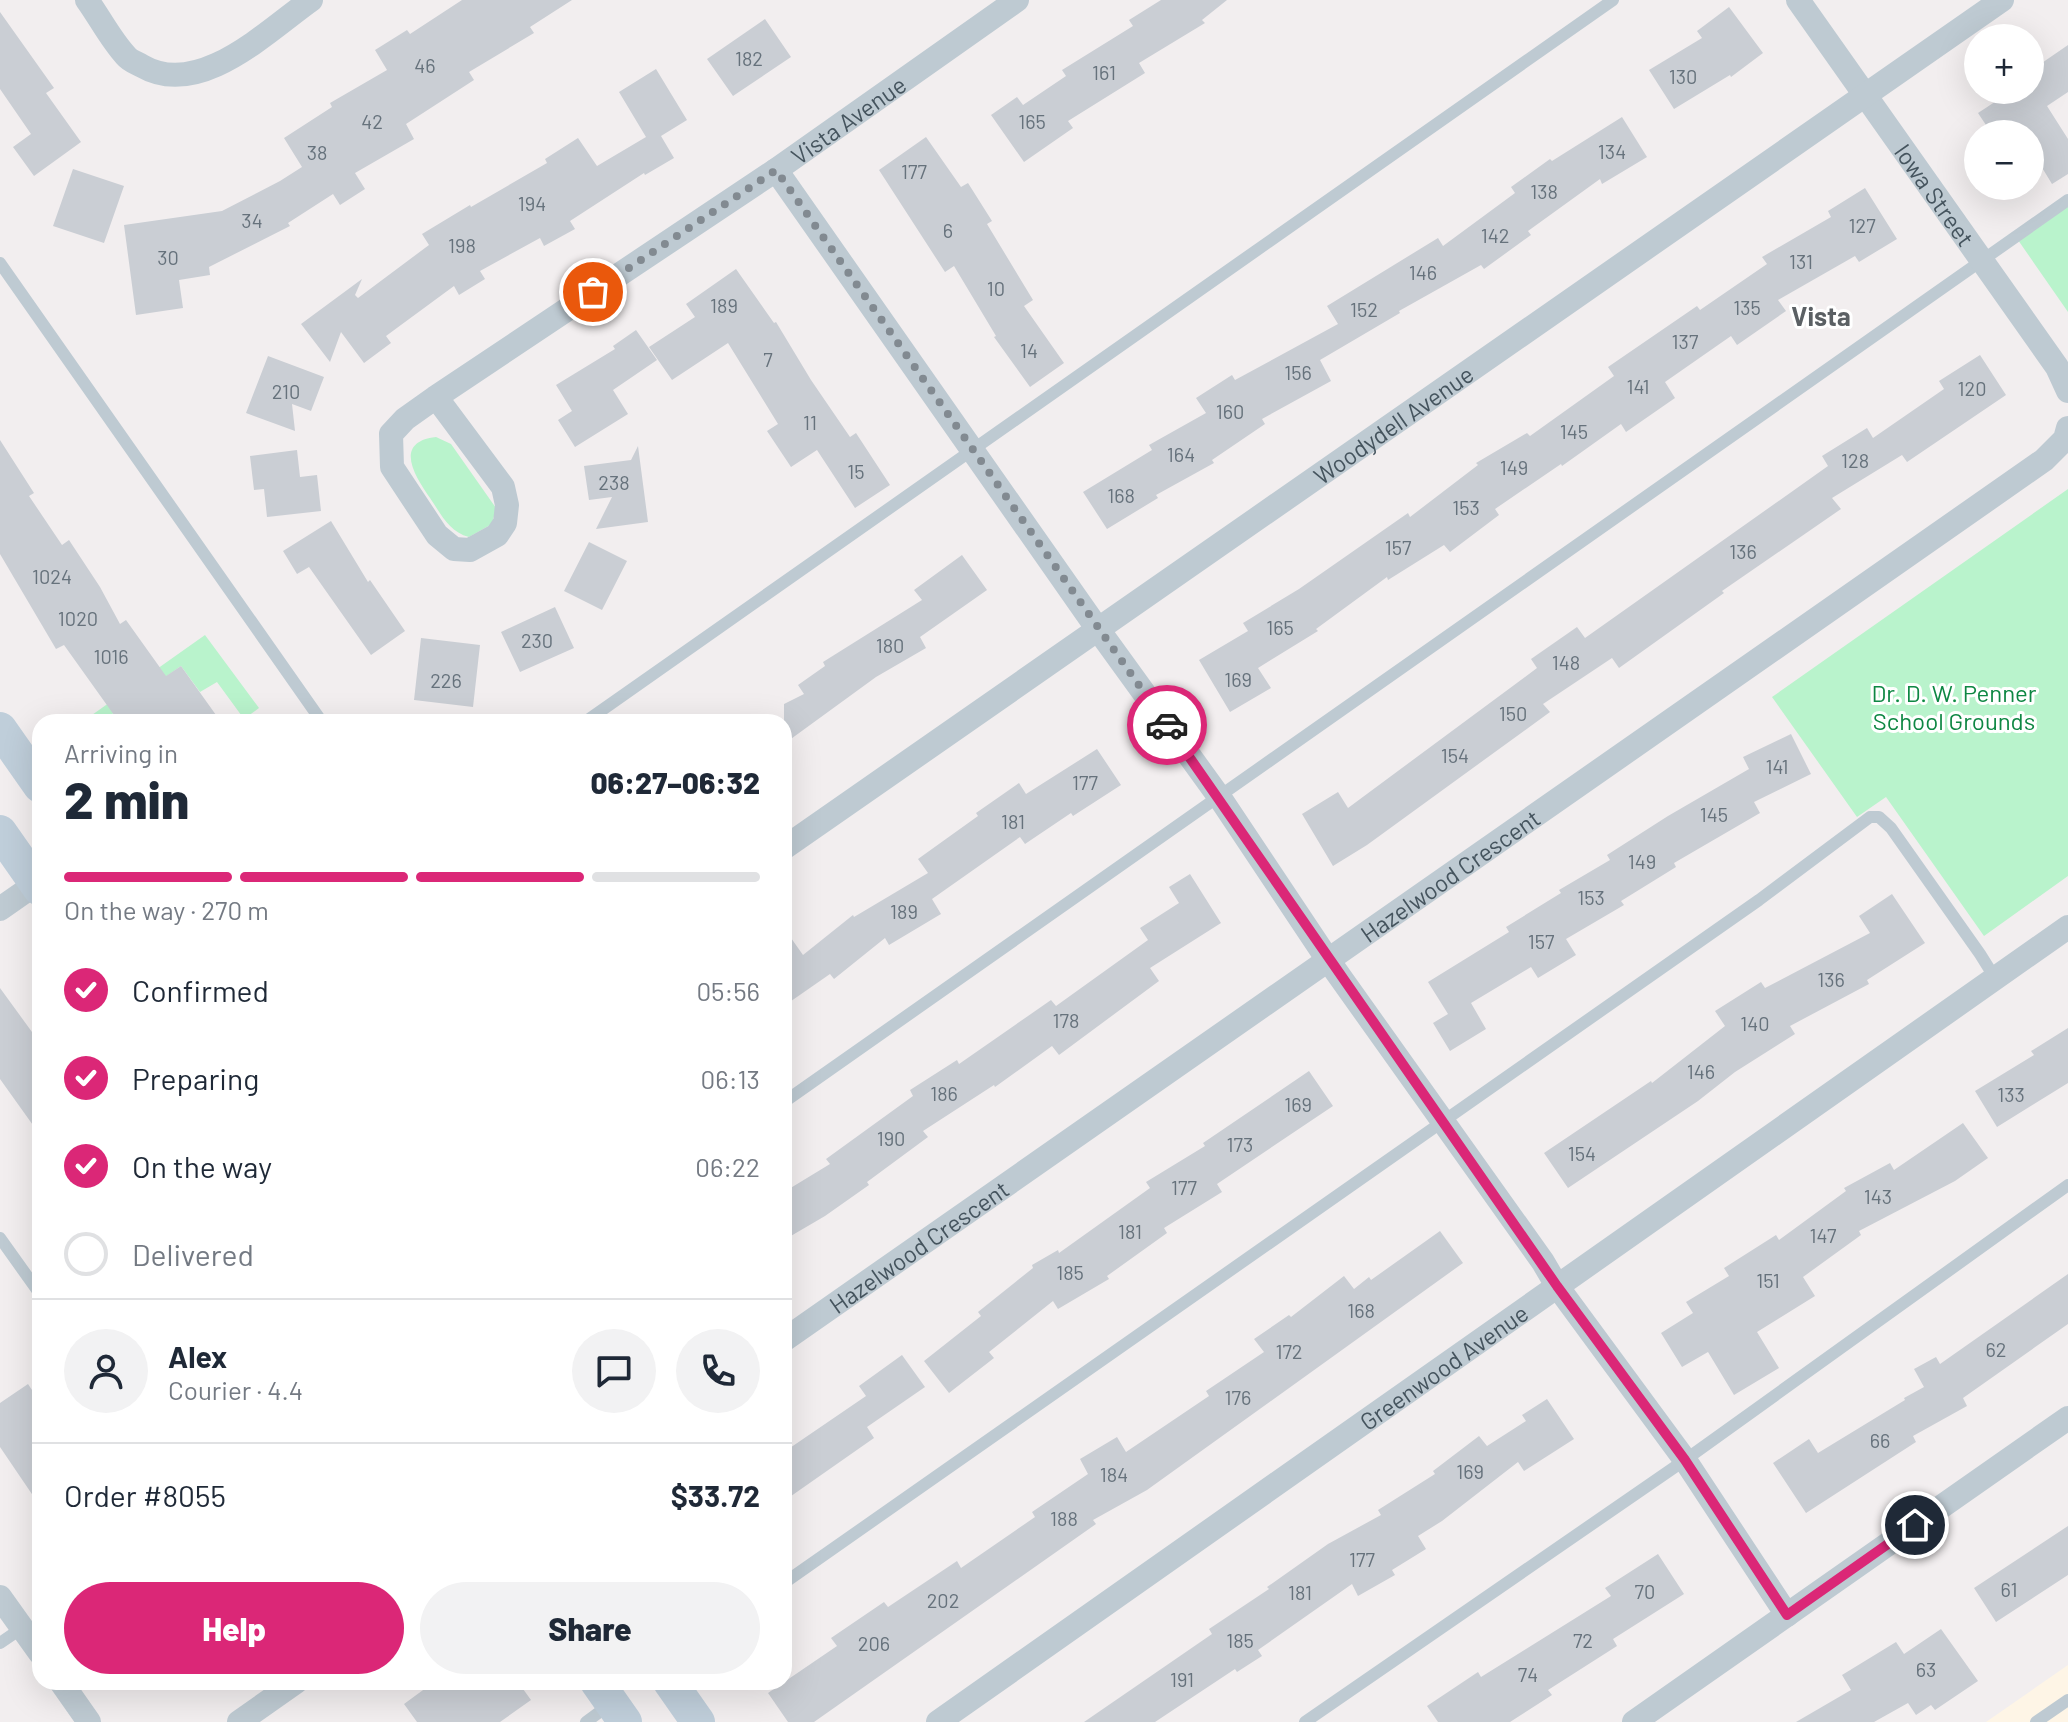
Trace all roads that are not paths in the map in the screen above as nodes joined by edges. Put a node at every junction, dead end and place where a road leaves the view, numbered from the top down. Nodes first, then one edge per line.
1 (87, 0) edge
2 (311, 0) edge
3 (1017, 0) edge
4 (1613, 0) edge
5 (1798, 0) edge
6 (2002, 0) edge
7 (1864, 97) junction
8 (776, 170) junction
9 (2068, 200) edge
10 (1982, 262) junction
11 (0, 263) edge
12 (2068, 391) edge
13 (436, 397) junction
14 (2068, 428) edge
15 (973, 449) junction
16 (1097, 628) junction
17 (316, 714) edge
18 (596, 714) edge
19 (0, 729) edge
20 (32, 775) edge
21 (1220, 798) junction
22 (0, 832) edge
23 (792, 842) edge
24 (32, 875) edge
25 (32, 889) edge
26 (0, 909) edge
27 (2068, 927) edge
28 (1328, 960) junction
29 (1995, 978) junction
30 (792, 1096) edge
31 (1442, 1121) junction
32 (2068, 1185) edge
33 (0, 1238) edge
34 (32, 1283) edge
35 (1557, 1286) junction
36 (792, 1334) edge
37 (2068, 1418) edge
38 (1685, 1460) junction
39 (792, 1577) edge
40 (0, 1597) edge
41 (1787, 1615) junction
42 (22, 1628) junction
43 (32, 1642) edge
44 (0, 1643) edge
45 (67, 1690) edge
46 (285, 1690) edge
47 (676, 1690) edge
48 (2068, 1700) edge
49 (89, 1722) edge
50 (239, 1722) edge
51 (698, 1722) edge
52 (938, 1722) edge
53 (1305, 1722) edge
54 (1634, 1722) edge
55 (2036, 1722) edge

1 - 2 street
3 - 8 street, Vista Avenue
4 - 15 lane
5 - 7 street, Iowa Street
6 - 7 street, Woodydell Avenue
7 - 10 street, Iowa Street
7 - 16 street, Woodydell Avenue
8 - 13 street, Vista Avenue
8 - 15 street
9 - 10 lane
10 - 12 street, Iowa Street
10 - 21 lane
11 - 17 lane
13 - 13 street, Vista Avenue
14 - 28 street, Hazelwood Crescent
15 - 16 street
15 - 18 lane
16 - 21 street
16 - 23 street, Woodydell Avenue
19 - 20 main road
21 - 28 street
21 - 30 lane
22 - 24 main road
25 - 26 street
27 - 29 street, Greenwood Avenue
28 - 31 street
28 - 36 street, Hazelwood Crescent
29 - 31 lane
29 - 35 street, Greenwood Avenue
31 - 35 street
31 - 39 lane
32 - 38 lane
33 - 34 lane
35 - 38 street
35 - 52 street, Greenwood Avenue
37 - 41 street
38 - 41 street
38 - 53 lane
40 - 42 street
41 - 54 street
42 - 43 street
42 - 44 lane
45 - 49 street
46 - 50 street
47 - 51 main road
48 - 55 lane

